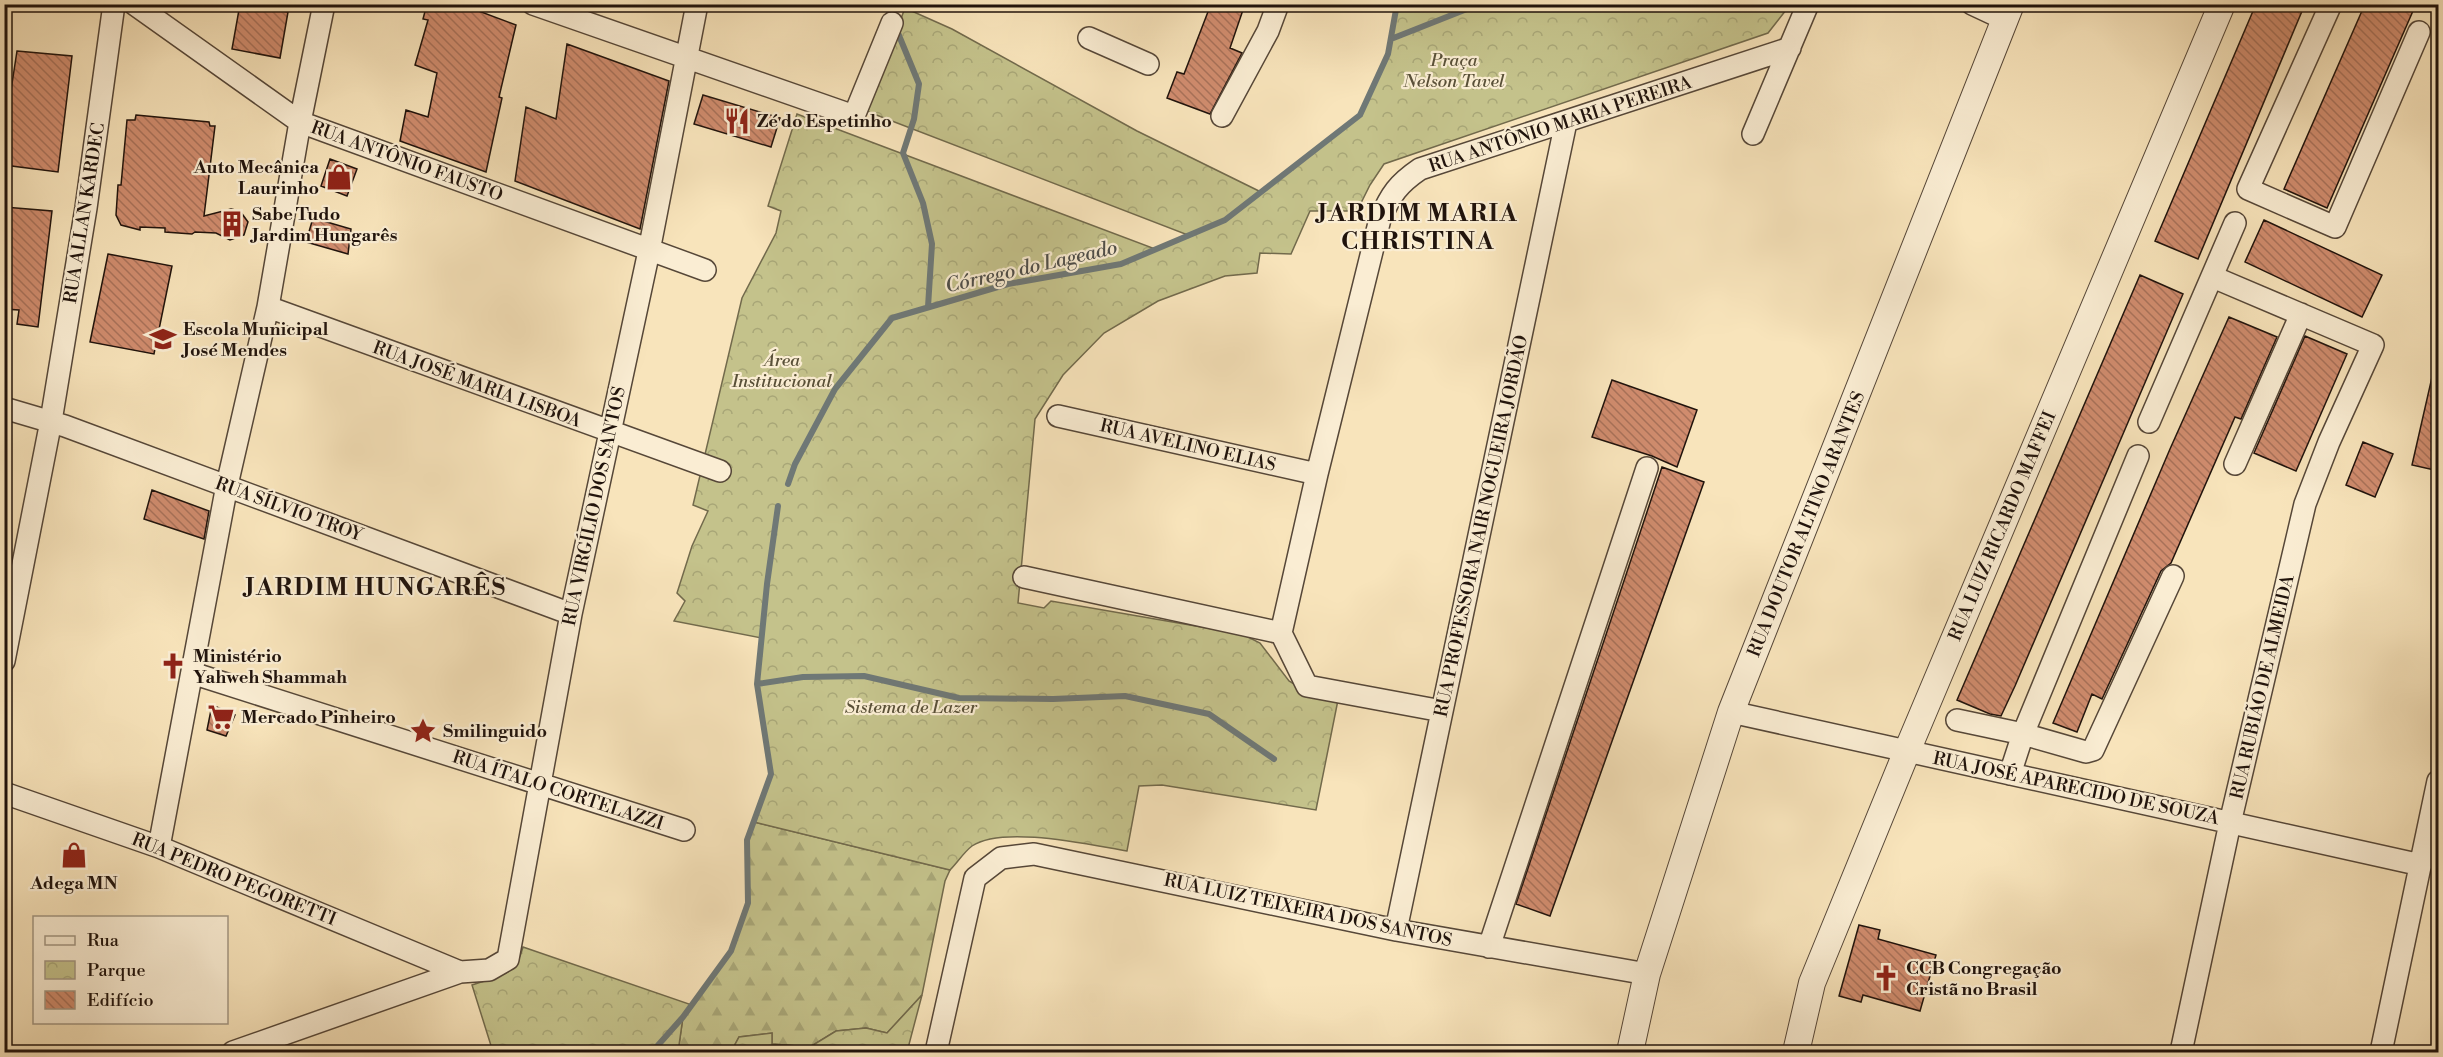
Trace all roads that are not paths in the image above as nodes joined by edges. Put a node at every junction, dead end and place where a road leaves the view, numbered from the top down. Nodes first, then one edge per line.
1 (114, 4) edge
2 (134, 4) edge
3 (324, 4) edge
4 (533, 4) edge
5 (697, 4) edge
6 (1278, 4) edge
7 (1808, 4) edge
8 (1972, 4) edge
9 (2222, 4) edge
10 (2331, 4) edge
11 (2008, 12) edge
12 (892, 22) dead end
13 (2418, 32) dead end
14 (1089, 38) dead end
15 (1790, 48) junction
16 (688, 58) junction
17 (1148, 64) dead end
18 (1222, 116) dead end
19 (300, 122) junction
20 (1566, 122) junction
21 (1753, 134) dead end
22 (2235, 223) dead end
23 (649, 250) junction
24 (705, 270) dead end
25 (2213, 277) junction
26 (268, 307) junction
27 (2301, 314) junction
28 (4, 408) edge
29 (1058, 416) dead end
30 (51, 421) junction
31 (2149, 422) dead end
32 (610, 433) junction
33 (2138, 456) dead end
34 (2235, 464) dead end
35 (1647, 468) dead end
36 (720, 471) dead end
37 (1317, 474) junction
38 (227, 485) junction
39 (2173, 576) dead end
40 (1024, 577) dead end
41 (571, 614) junction
42 (1281, 633) junction
43 (4, 661) edge
44 (192, 673) junction
45 (1442, 711) junction
46 (1731, 712) junction
47 (1957, 720) dead end
48 (2023, 734) junction
49 (1908, 751) junction
50 (2010, 774) junction
51 (2439, 781) edge
52 (539, 784) junction
53 (4, 794) edge
54 (2230, 823) junction
55 (684, 830) dead end
56 (159, 847) junction
57 (2421, 865) junction
58 (1396, 930) junction
59 (1489, 947) junction
60 (460, 972) junction
61 (1647, 974) junction
62 (233, 1053) edge
63 (936, 1053) edge
64 (1630, 1053) edge
65 (1796, 1053) edge
66 (2181, 1053) edge
67 (2381, 1053) edge

1 - 30 street, RUA ALLAN KARDEC
2 - 19 street, RUA ANTÔNIO FAUSTO
3 - 19 street
4 - 16 street
5 - 16 street, RUA VIRGÍLIO DOS SANTOS
6 - 18 street
7 - 15 street
8 - 11 street
9 - 49 street, RUA LUIZ RICARDO MAFFEI
10 - 13 street
11 - 46 street, RUA DOUTOR ALTINO ARANTES
12 - 16 street
14 - 17 street
15 - 20 street, RUA ANTÔNIO MARIA PEREIRA
15 - 21 street
16 - 23 street, RUA VIRGÍLIO DOS SANTOS
19 - 23 street, RUA ANTÔNIO FAUSTO
19 - 26 street
20 - 37 street, RUA ANTÔNIO MARIA PEREIRA
20 - 45 street, RUA PROFESSORA NAIR NOGUEIRA JORDÃO
22 - 25 street
23 - 24 street, RUA ANTÔNIO FAUSTO
23 - 32 street, RUA VIRGÍLIO DOS SANTOS
25 - 27 street
25 - 31 street
26 - 32 street, RUA JOSÉ MARIA LISBOA
26 - 38 street
27 - 34 street
27 - 54 street, RUA RUBIÃO DE ALMEIDA
28 - 30 street, RUA SÍLVIO TROY
29 - 37 street, RUA AVELINO ELIAS
30 - 38 street, RUA SÍLVIO TROY
30 - 43 street, RUA ALLAN KARDEC
32 - 36 street, RUA JOSÉ MARIA LISBOA
32 - 41 street, RUA VIRGÍLIO DOS SANTOS
33 - 48 street
35 - 59 street
37 - 42 street, RUA ANTÔNIO MARIA PEREIRA
38 - 41 street, RUA SÍLVIO TROY
38 - 44 street
39 - 48 street
40 - 42 street
41 - 52 street, RUA VIRGÍLIO DOS SANTOS
42 - 45 street
44 - 52 street, RUA ÍTALO CORTELAZZI
44 - 56 street
45 - 58 street, RUA PROFESSORA NAIR NOGUEIRA JORDÃO
46 - 49 street, RUA JOSÉ APARECIDO DE SOUZA
46 - 61 street, RUA DOUTOR ALTINO ARANTES
47 - 48 street
48 - 50 street
49 - 50 street, RUA JOSÉ APARECIDO DE SOUZA
49 - 65 street, RUA LUIZ RICARDO MAFFEI
50 - 54 street, RUA JOSÉ APARECIDO DE SOUZA
51 - 57 street
52 - 55 street, RUA ÍTALO CORTELAZZI
52 - 60 street, RUA VIRGÍLIO DOS SANTOS
53 - 56 street, RUA PEDRO PEGORETTI
54 - 57 street, RUA JOSÉ APARECIDO DE SOUZA
54 - 66 street, RUA RUBIÃO DE ALMEIDA
56 - 60 street, RUA PEDRO PEGORETTI
57 - 67 street
58 - 59 street, RUA LUIZ TEIXEIRA DOS SANTOS
58 - 63 street, RUA LUIZ TEIXEIRA DOS SANTOS
59 - 61 street, RUA LUIZ TEIXEIRA DOS SANTOS
60 - 62 street
61 - 64 street, RUA DOUTOR ALTINO ARANTES

